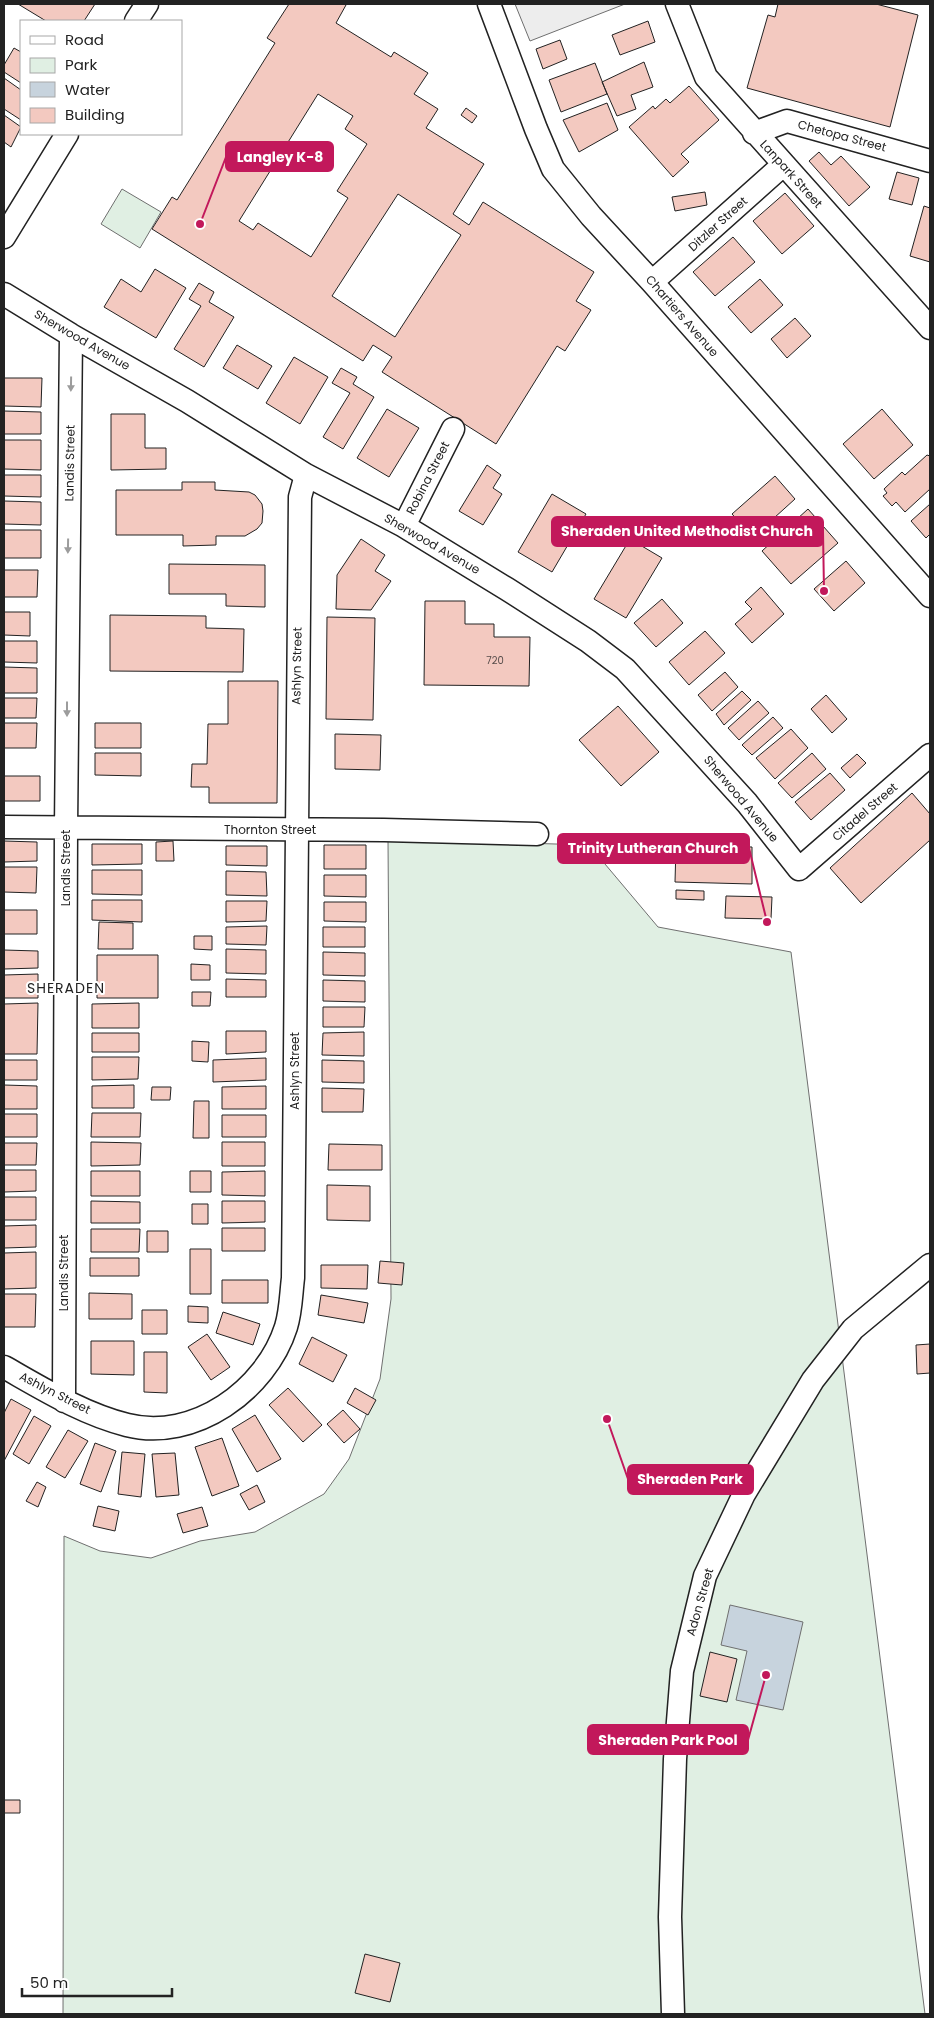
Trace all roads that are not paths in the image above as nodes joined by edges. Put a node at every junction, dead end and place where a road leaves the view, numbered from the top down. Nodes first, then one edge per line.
1 (147, 4) edge
2 (489, 4) edge
3 (677, 4) edge
4 (137, 20) edge
5 (754, 133) junction
6 (66, 135) edge
7 (930, 160) edge
8 (783, 165) junction
9 (4, 237) edge
10 (652, 282) junction
11 (4, 294) edge
12 (930, 328) edge
13 (71, 335) junction
14 (453, 429) dead end
15 (306, 474) junction
16 (404, 526) junction
17 (930, 596) edge
18 (930, 756) edge
19 (4, 827) edge
20 (66, 828) junction
21 (296, 830) junction
22 (537, 834) dead end
23 (798, 869) joint
24 (930, 1265) edge
25 (4, 1367) edge
26 (64, 1401) junction
27 (673, 2014) edge

1 - 4 street
2 - 10 street, Chartiers Avenue
3 - 5 street, Lanpark Street
5 - 7 street, Chetopa Street
5 - 8 street, Lanpark Street
6 - 9 street
8 - 10 street, Ditzler Street
8 - 12 street, Lanpark Street
10 - 17 street, Chartiers Avenue
11 - 13 street, Sherwood Avenue
13 - 15 street, Sherwood Avenue
13 -> 20 street, Landis Street
14 - 16 street, Robina Street
15 - 16 street, Sherwood Avenue
15 - 21 street, Ashlyn Street
16 - 23 street, Sherwood Avenue
18 - 23 street, Citadel Street
19 - 20 street, Thornton Street
20 - 21 street, Thornton Street
20 - 26 street, Landis Street
21 - 22 street, Thornton Street
21 - 26 street, Ashlyn Street
24 - 27 street, Adon Street
25 - 26 street, Ashlyn Street

